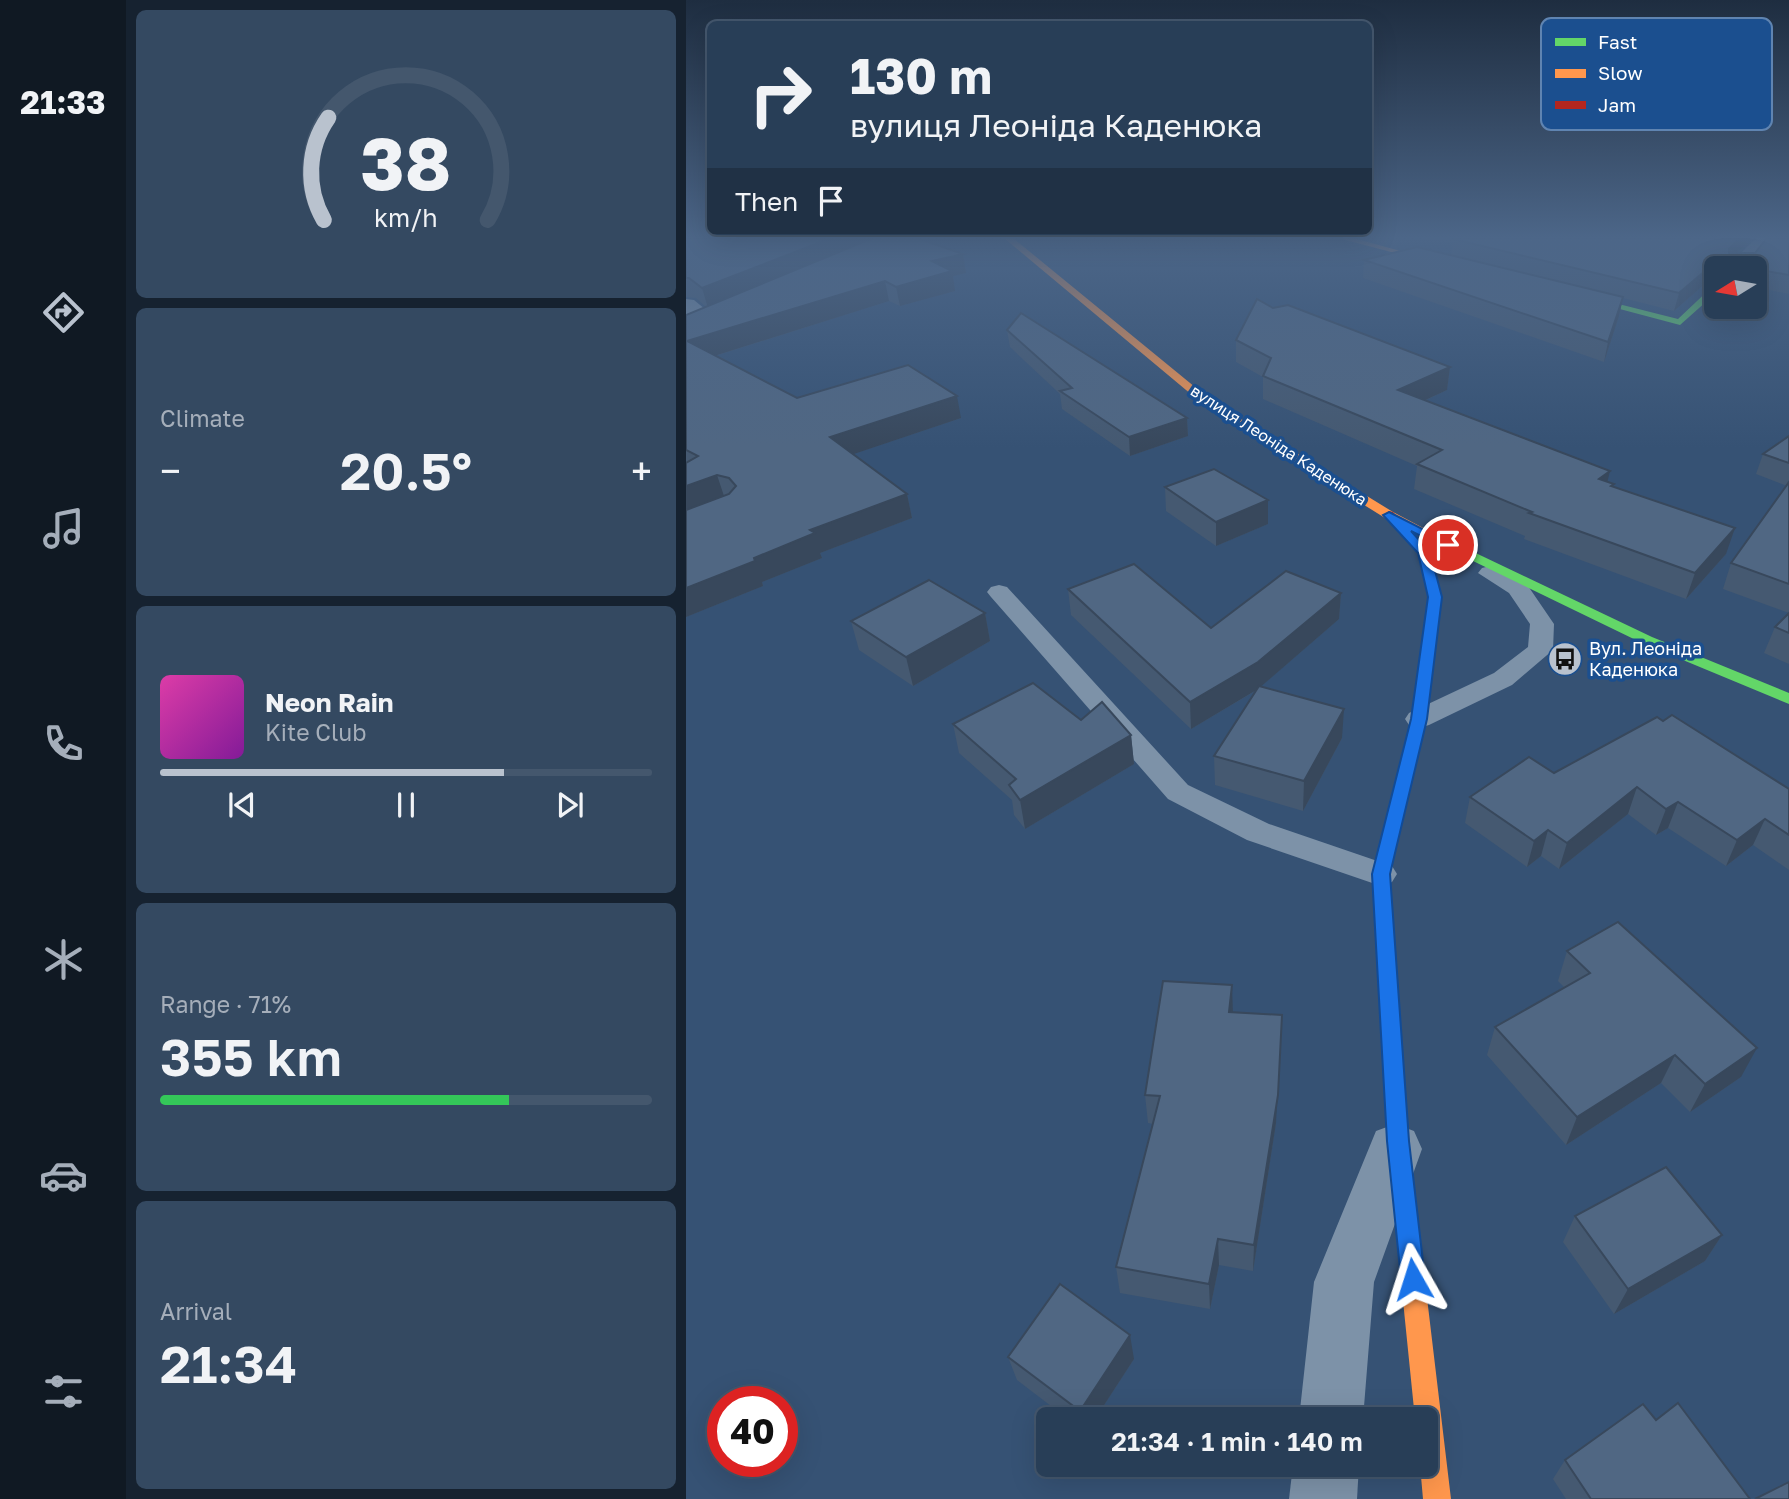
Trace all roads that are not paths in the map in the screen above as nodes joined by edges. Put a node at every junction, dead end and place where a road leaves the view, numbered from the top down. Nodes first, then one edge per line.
1 (690, 308) edge
2 (1093, 308) edge
3 (1623, 308) edge
4 (1695, 308) edge
5 (704, 320) edge
6 (1389, 515) junction
7 (999, 592) dead end
8 (1789, 699) edge
9 (1419, 719) junction
10 (1381, 874) junction
11 (1398, 1141) junction
12 (1332, 1407) edge
13 (1325, 1477) edge
14 (1323, 1499) edge
15 (1437, 1499) edge

1 - 5 street
2 - 6 street, вулиця Леоніда Каденюка
3 - 4 street
6 - 8 street, вулиця Леоніда Каденюка
6 - 9 street, вулиця Леоніда Каденюка
6 - 9 lane
7 - 10 lane
9 - 10 street, вулиця Леоніда Каденюка
10 - 11 street, вулиця Леоніда Каденюка
11 - 12 street, вулиця Леоніда Каденюка
11 - 15 street, вулиця Леоніда Каденюка
13 - 14 street

